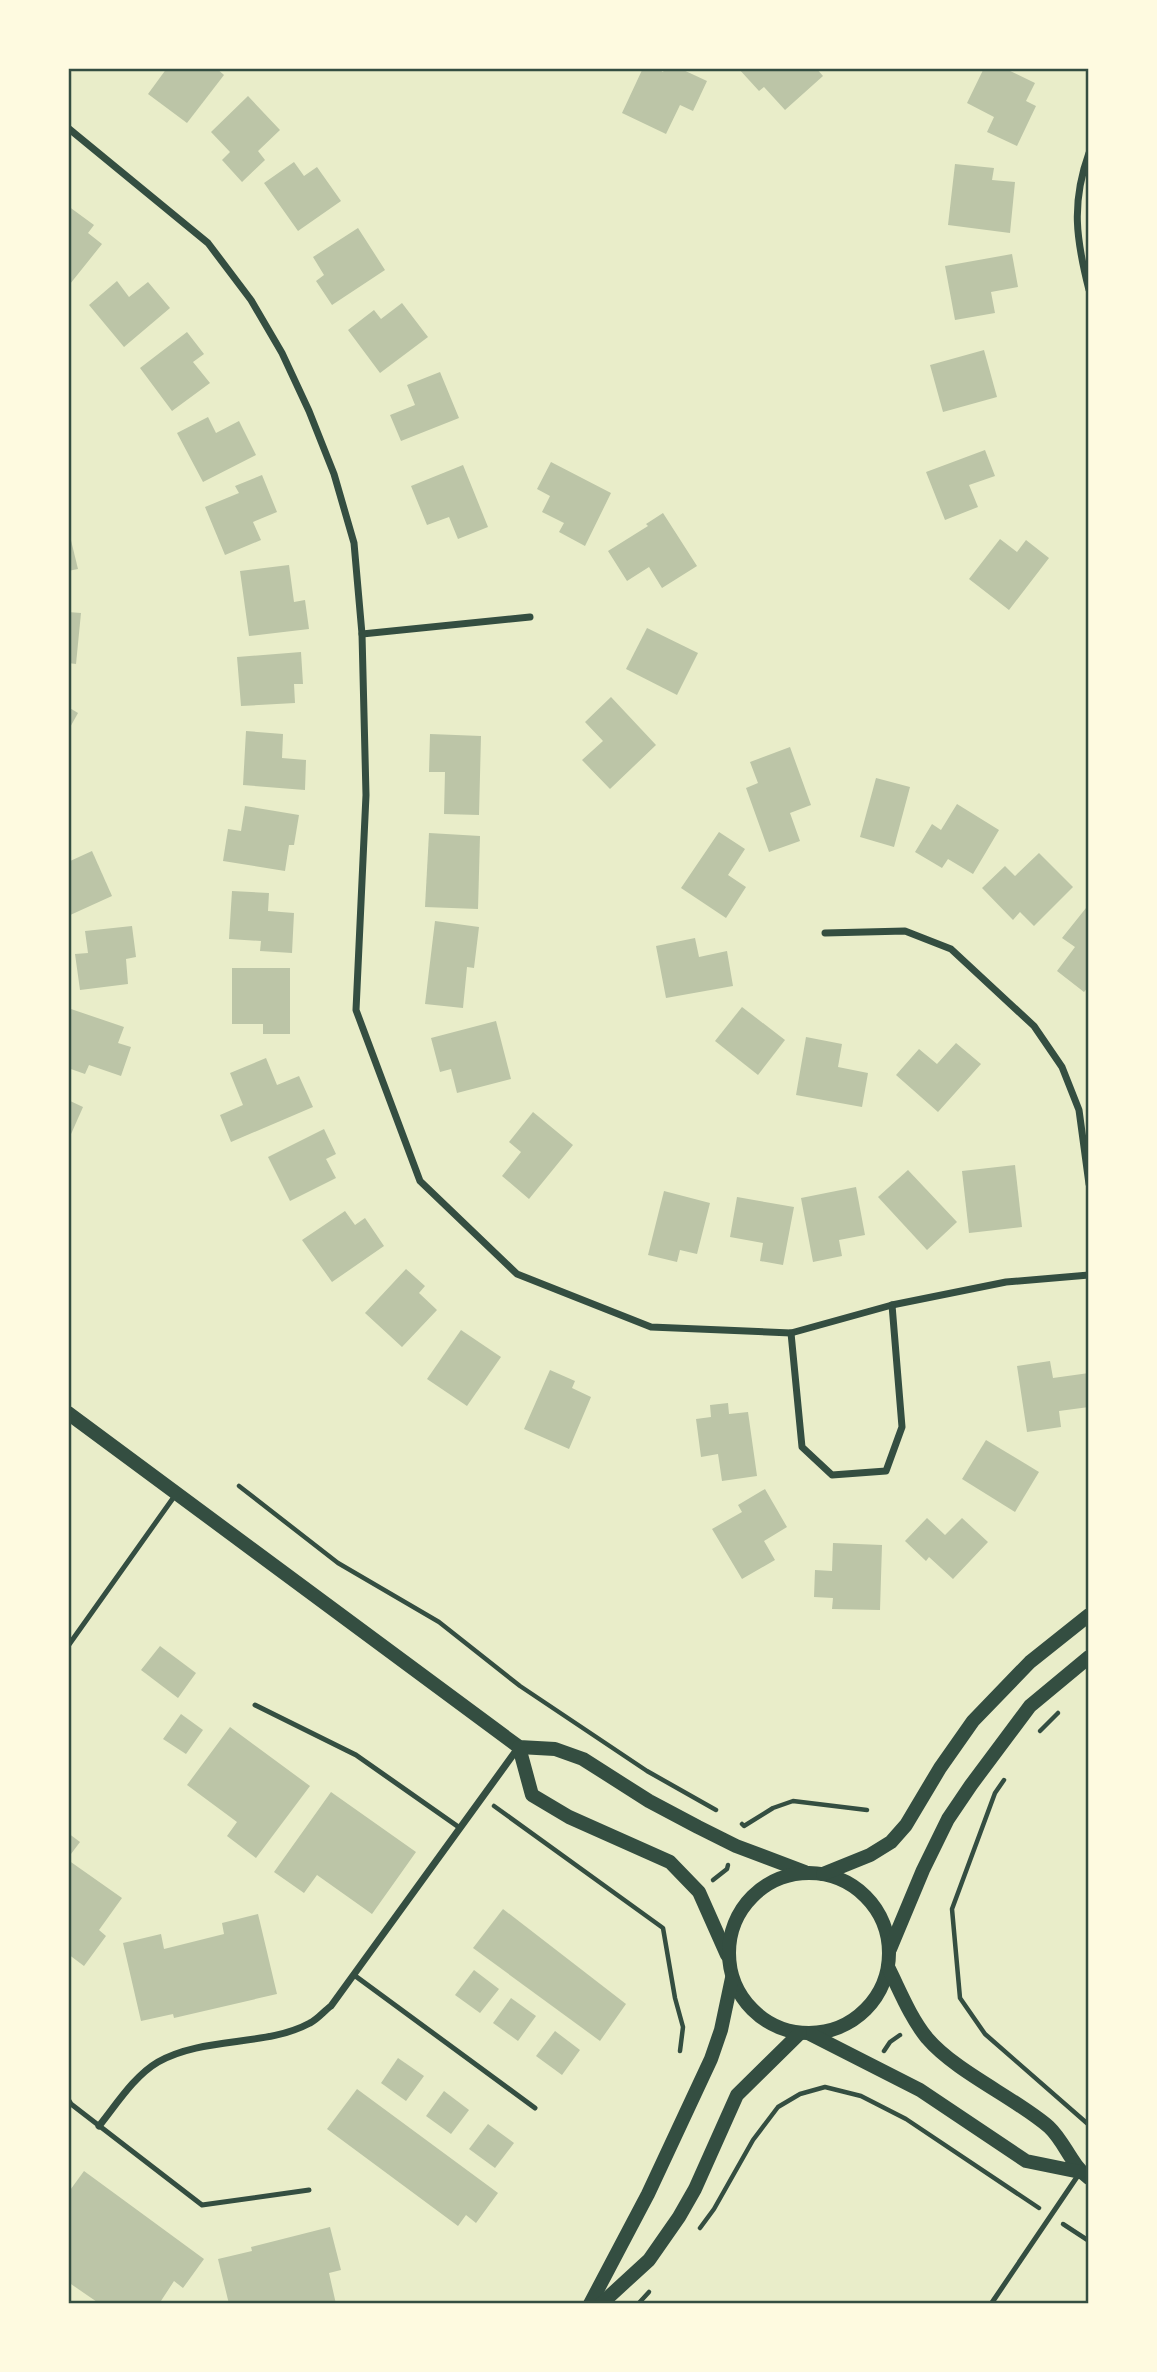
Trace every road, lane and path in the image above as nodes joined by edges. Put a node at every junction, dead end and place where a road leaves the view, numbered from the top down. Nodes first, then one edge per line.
1 (68, 128) edge
2 (1089, 153) edge
3 (1089, 290) edge
4 (530, 617) dead end
5 (362, 634) junction
6 (825, 933) dead end
7 (1089, 1184) edge
8 (1089, 1275) edge
9 (892, 1305) junction
10 (791, 1333) junction
11 (68, 1413) edge
12 (239, 1486) dead end
13 (176, 1494) junction
14 (1089, 1615) edge
15 (68, 1646) edge
16 (1089, 1657) edge
17 (255, 1705) dead end
18 (1061, 1710) dead end
19 (1034, 1738) dead end
20 (519, 1747) junction
21 (1010, 1771) dead end
22 (482, 1797) junction
23 (867, 1810) dead end
24 (720, 1812) dead end
25 (732, 1819) dead end
26 (460, 1828) junction
27 (731, 1857) dead end
28 (805, 1872) junction
29 (823, 1874) junction
30 (713, 1880) dead end
31 (890, 1951) junction
32 (728, 1958) junction
33 (888, 1967) junction
34 (354, 1975) junction
35 (732, 1978) junction
36 (903, 2032) dead end
37 (805, 2034) junction
38 (884, 2051) dead end
39 (680, 2052) dead end
40 (68, 2099) edge
41 (535, 2108) dead end
42 (1089, 2125) edge
43 (99, 2126) junction
44 (1085, 2175) edge
45 (309, 2190) dead end
46 (1050, 2215) junction
47 (699, 2228) dead end
48 (1089, 2241) edge
49 (653, 2287) dead end
50 (590, 2304) edge
51 (601, 2304) edge
52 (638, 2304) edge
53 (991, 2304) edge

1 - 5 street
2 - 3 street
4 - 5 street
5 - 10 street
6 - 7 street
8 - 9 street
9 - 10 street
9 - 10 street
11 - 13 main road
12 - 24 path
13 - 15 lane
13 - 20 main road
14 - 29 main road
16 - 31 main road
17 - 26 lane
18 - 19 path
20 - 22 street
20 - 28 main road
20 - 32 main road
21 - 42 path
22 - 26 street
22 - 39 path
23 - 25 path
26 - 34 street
27 - 30 path
28 - 29 main road
28 - 32 main road
29 - 31 main road
31 - 33 main road
32 - 35 main road
33 - 37 main road
33 - 44 main road
34 - 41 lane
34 - 43 street
35 - 37 main road
35 - 50 main road
36 - 38 path
37 - 44 main road
37 - 51 main road
40 - 43 lane
43 - 45 lane
44 - 46 lane
46 - 47 path
46 - 48 path
46 - 53 lane
49 - 52 path

